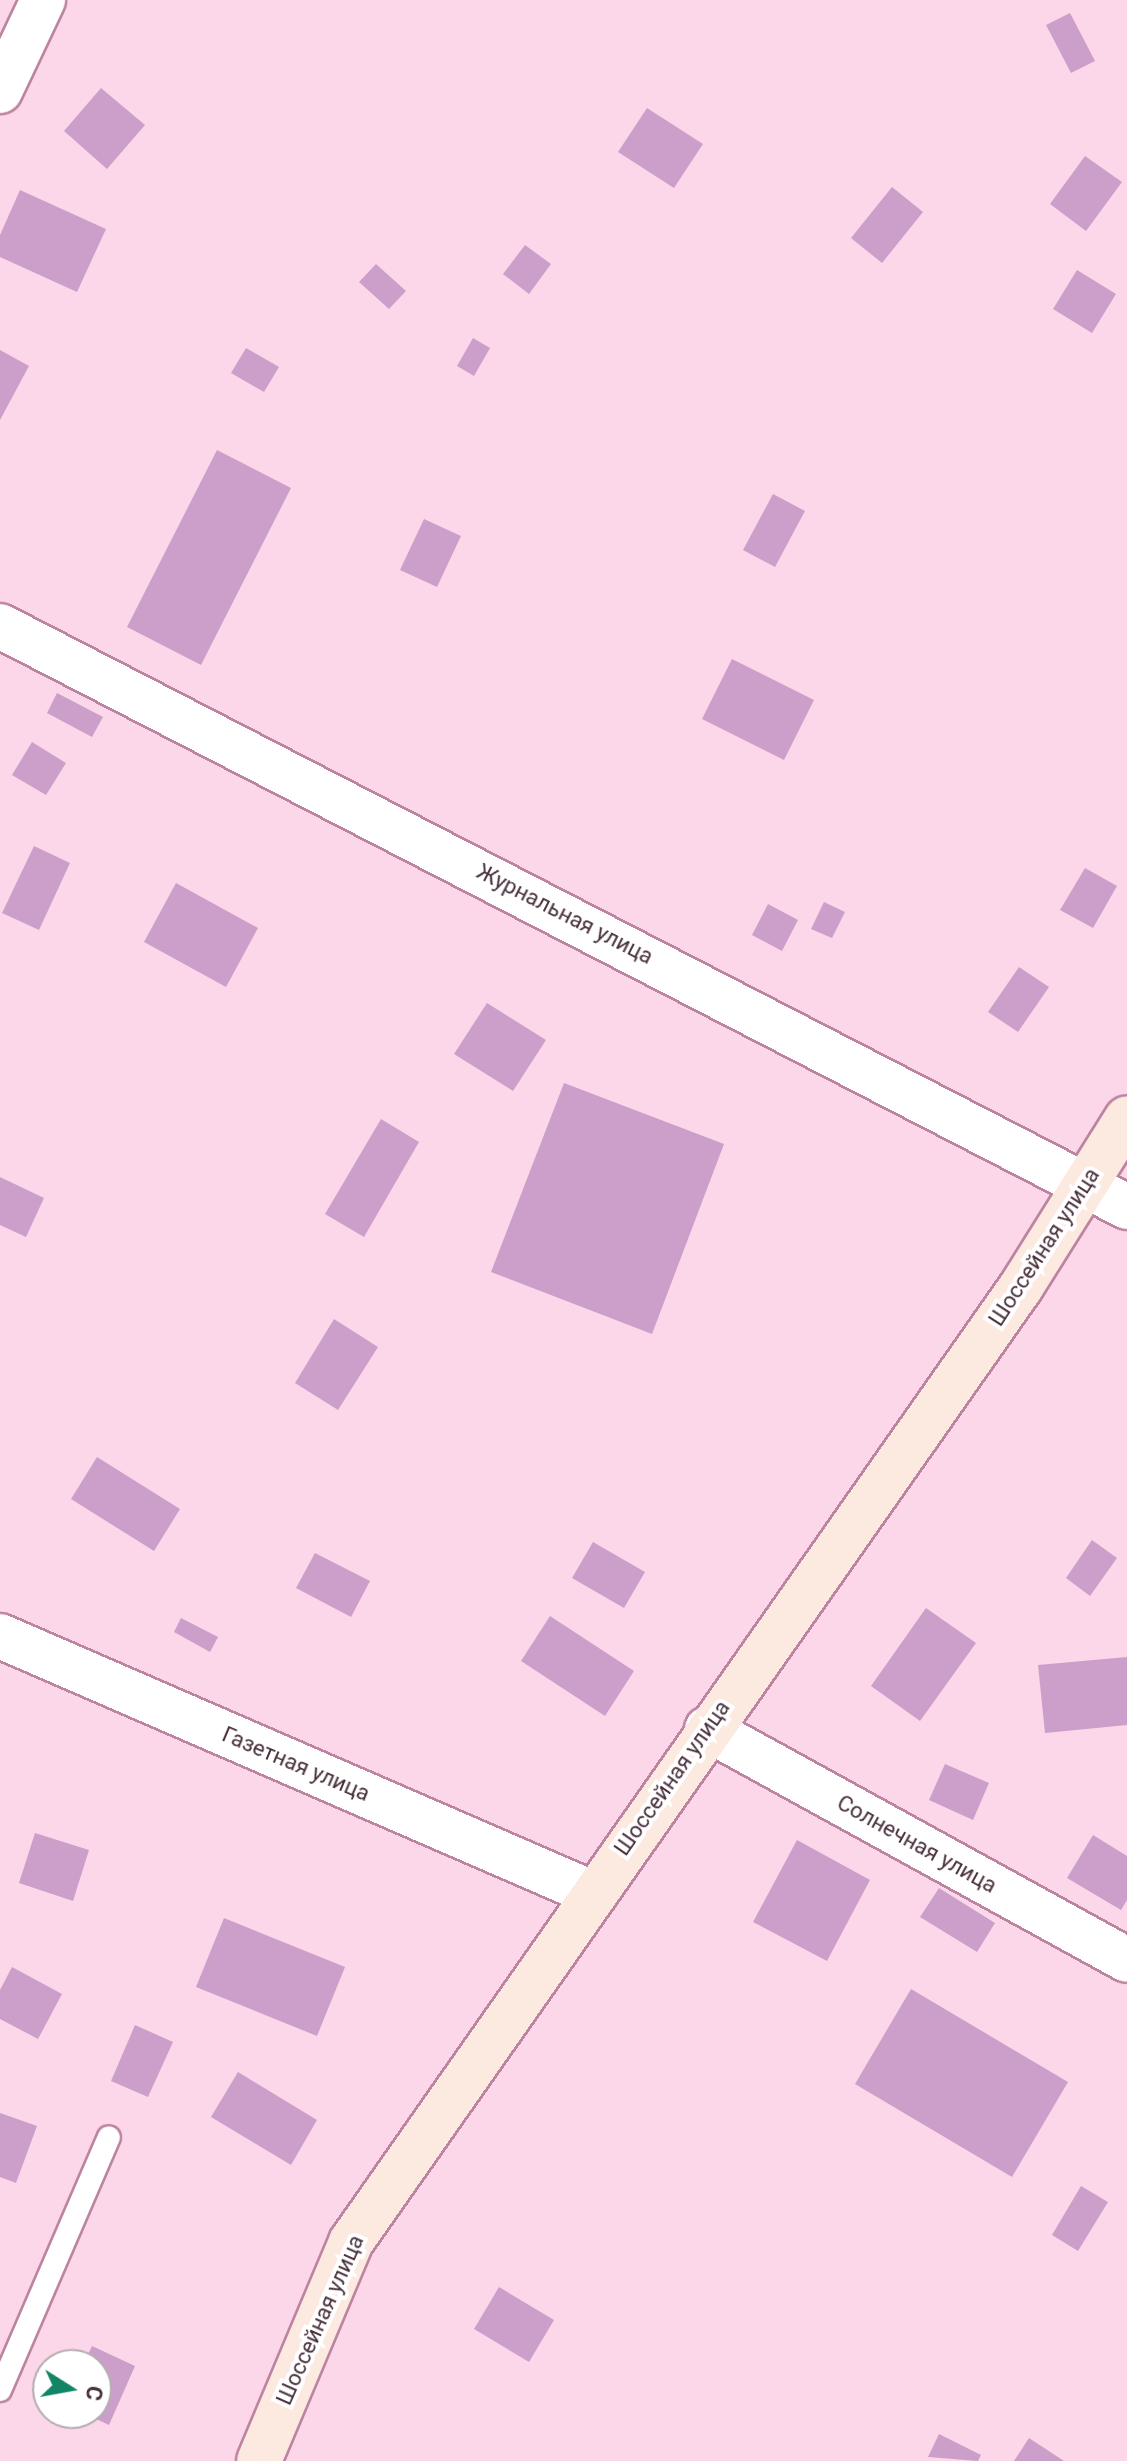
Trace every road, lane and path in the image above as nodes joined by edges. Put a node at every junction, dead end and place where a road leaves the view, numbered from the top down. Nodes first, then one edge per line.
1 (43, 0) edge
2 (0, 91) edge
3 (0, 626) edge
4 (1127, 1118) edge
5 (1087, 1181) junction
6 (1127, 1207) edge
7 (0, 1636) edge
8 (707, 1729) junction
9 (592, 1893) junction
10 (1127, 1960) edge
11 (109, 2137) dead end
12 (0, 2390) edge
13 (259, 2461) edge

1 - 2 street
3 - 5 street, Журнальная улица
4 - 5 main road, Шоссейная улица
5 - 6 street, Журнальная улица
5 - 8 main road, Шоссейная улица
7 - 9 street, Газетная улица
8 - 9 main road, Шоссейная улица
8 - 10 street, Солнечная улица
9 - 13 main road, Шоссейная улица
11 - 12 lane

